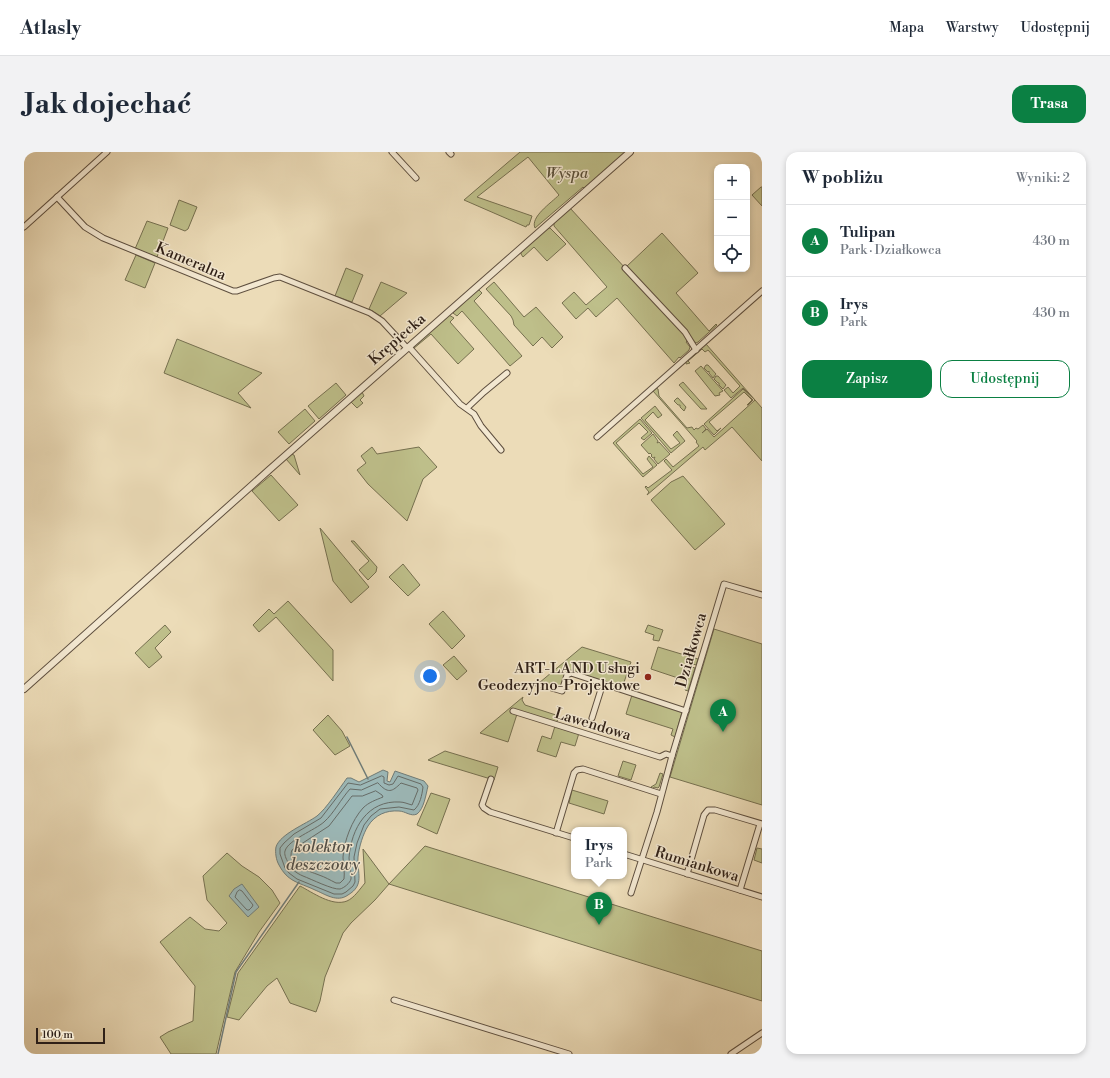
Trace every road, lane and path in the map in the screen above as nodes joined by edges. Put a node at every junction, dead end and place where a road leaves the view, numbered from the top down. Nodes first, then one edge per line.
1 (107, 152) edge
2 (392, 152) edge
3 (630, 152) edge
4 (416, 178) dead end
5 (57, 198) junction
6 (24, 227) edge
7 (625, 268) dead end
8 (762, 290) edge
9 (408, 347) junction
10 (696, 350) junction
11 (507, 373) dead end
12 (467, 408) junction
13 (597, 437) dead end
14 (501, 450) dead end
15 (762, 595) edge
16 (538, 684) dead end
17 (602, 684) junction
18 (24, 689) edge
19 (513, 711) dead end
20 (686, 712) junction
21 (592, 718) dead end
22 (672, 756) junction
23 (491, 779) dead end
24 (661, 794) junction
25 (761, 824) edge
26 (556, 833) junction
27 (571, 837) edge
28 (627, 855) edge
29 (642, 860) junction
30 (686, 874) junction
31 (740, 890) junction
32 (631, 893) dead end
33 (762, 897) edge
34 (394, 1000) dead end
35 (762, 1032) edge
36 (569, 1054) edge
37 (731, 1054) edge

1 - 5 street
2 - 4 street
3 - 9 street, Krępiecka
5 - 6 street
5 - 9 street, Kameralna
7 - 10 street
8 - 10 street
9 - 12 street, Kameralna
9 - 18 street, Krępiecka
10 - 13 street
11 - 12 street
12 - 14 street, Kameralna
15 - 20 street, Działkowca
16 - 17 street
17 - 20 street
17 - 21 street
19 - 22 street, Lawendowa
20 - 22 street, Działkowca
22 - 24 street, Działkowca
23 - 26 street
24 - 26 street
24 - 29 street
25 - 30 street
25 - 31 street
26 - 27 street
28 - 29 street, Rumiankowa
29 - 30 street, Rumiankowa
29 - 32 street
30 - 31 street, Rumiankowa
31 - 33 street, Rumiankowa
34 - 36 street
35 - 37 street

